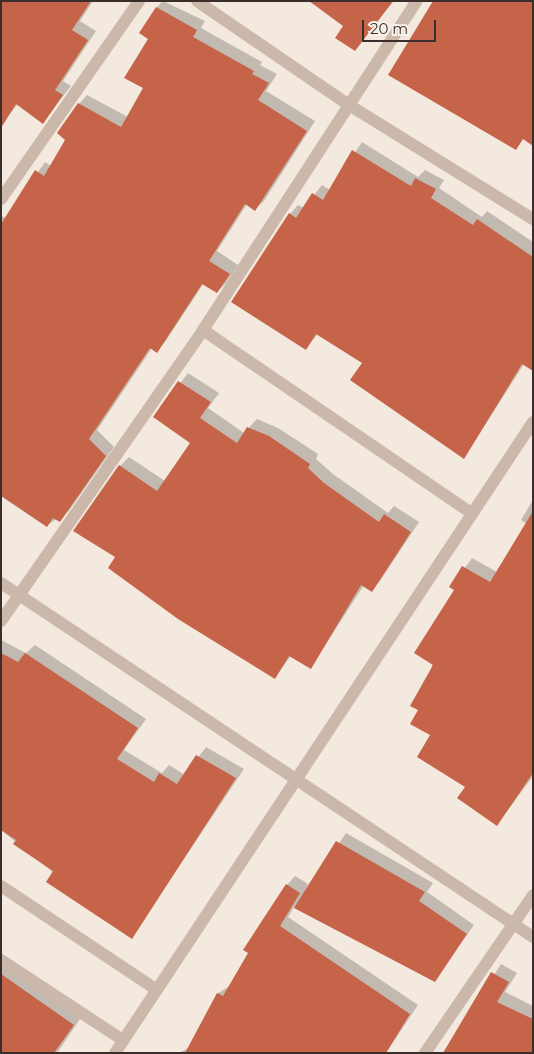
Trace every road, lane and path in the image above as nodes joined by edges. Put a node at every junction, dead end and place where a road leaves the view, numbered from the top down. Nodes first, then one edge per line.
1 (139, 1) edge
2 (197, 1) edge
3 (417, 1) edge
4 (349, 105) junction
5 (1, 199) edge
6 (533, 219) edge
7 (203, 330) junction
8 (533, 422) edge
9 (471, 513) junction
10 (1, 583) edge
11 (18, 594) junction
12 (1, 621) edge
13 (294, 782) junction
14 (1, 886) edge
15 (533, 895) edge
16 (514, 924) junction
17 (533, 937) edge
18 (1, 960) edge
19 (157, 990) junction
20 (123, 1040) junction
21 (115, 1053) edge
22 (425, 1053) edge

1 - 5 street
2 - 4 street
3 - 4 street
4 - 6 street
4 - 7 street
7 - 9 street
7 - 11 street
8 - 9 street
9 - 13 street
10 - 11 street
11 - 12 street
11 - 13 street
13 - 16 street
13 - 19 street
14 - 19 street
15 - 16 street
16 - 17 street
16 - 22 street
18 - 20 street
19 - 20 street
20 - 21 street

